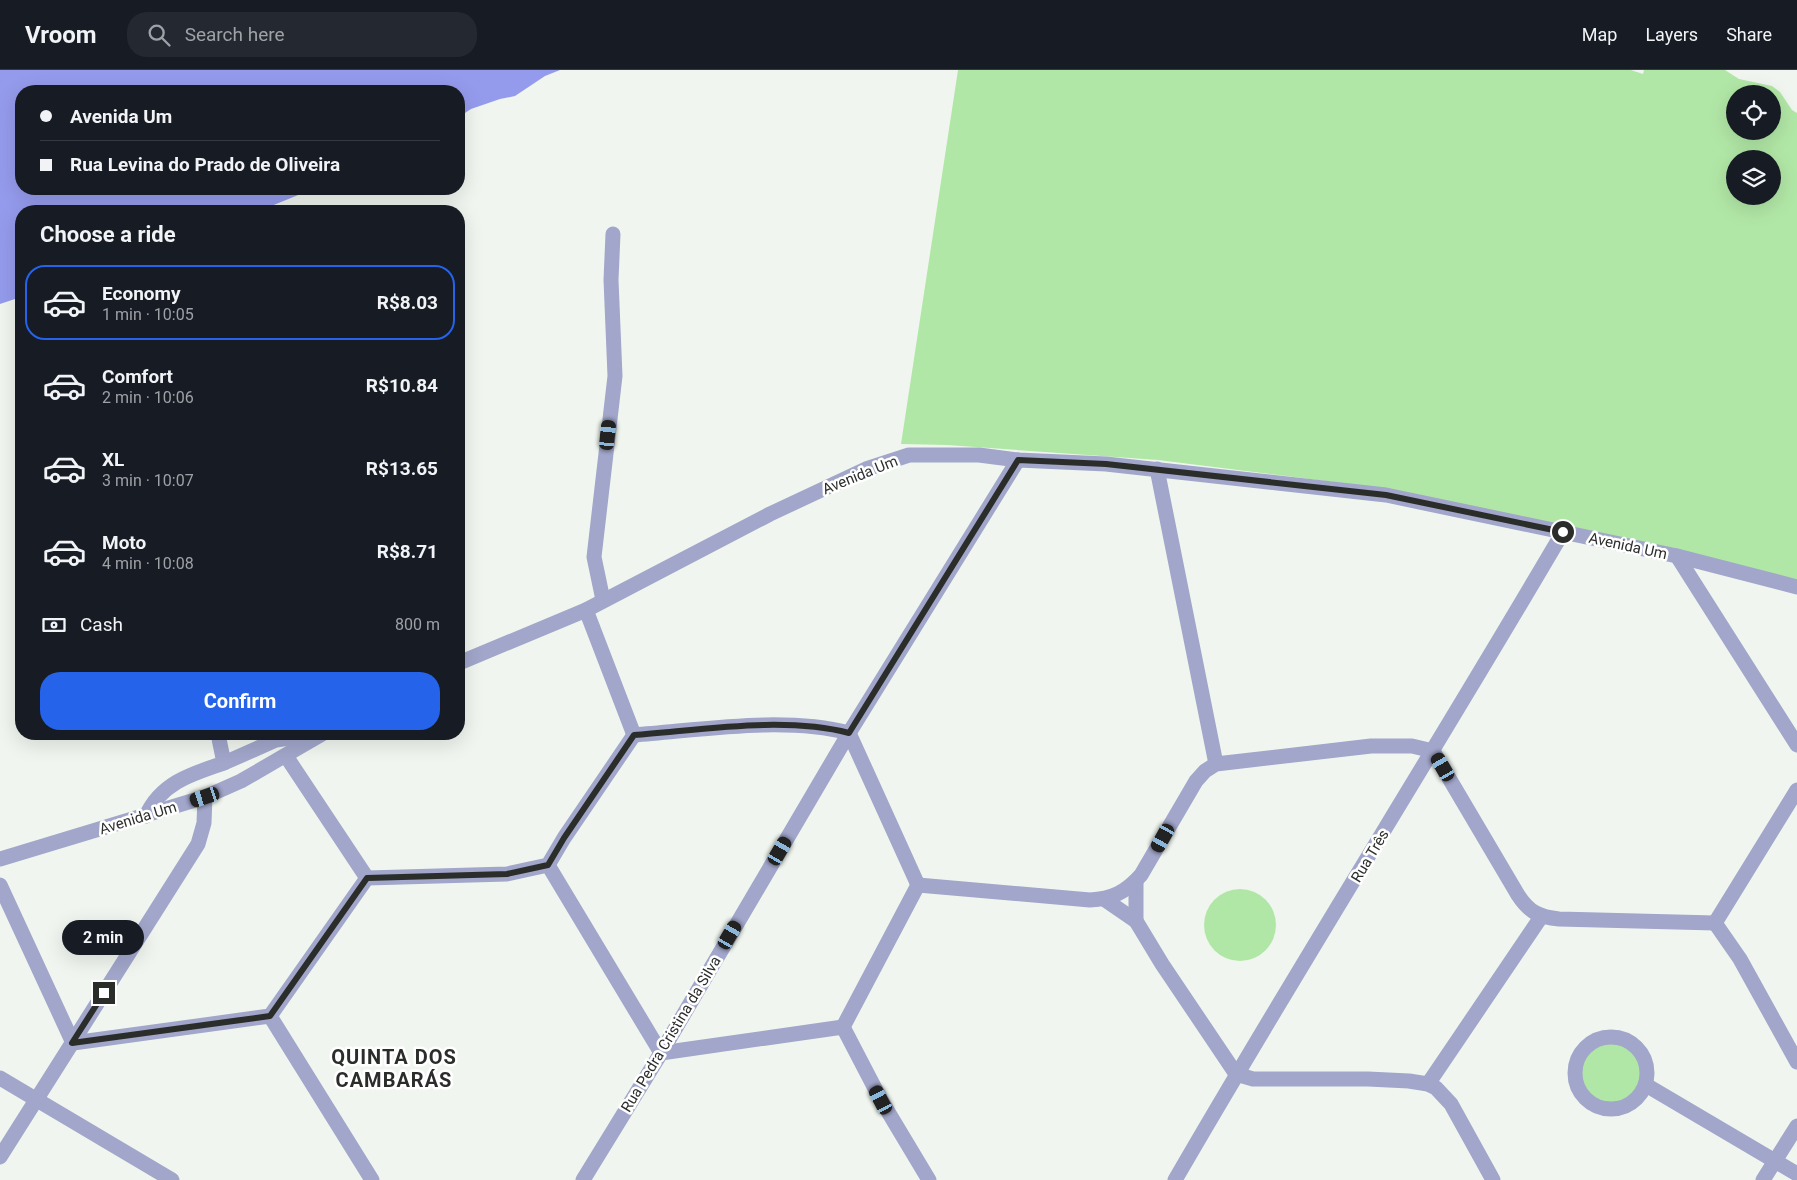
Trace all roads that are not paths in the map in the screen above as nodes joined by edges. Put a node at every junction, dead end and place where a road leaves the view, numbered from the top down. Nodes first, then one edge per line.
1 (613, 234) dead end
2 (1018, 460) junction
3 (1156, 470) junction
4 (1563, 532) junction
5 (1677, 556) junction
6 (1797, 587) edge
7 (603, 600) junction
8 (586, 610) junction
9 (465, 660) edge
10 (849, 733) junction
11 (634, 735) junction
12 (219, 740) edge
13 (276, 740) edge
14 (312, 740) edge
15 (1797, 745) edge
16 (1434, 751) junction
17 (286, 756) junction
18 (224, 763) junction
19 (1216, 764) junction
20 (1797, 790) edge
21 (205, 797) junction
22 (146, 816) junction
23 (0, 859) edge
24 (548, 865) junction
25 (367, 878) junction
26 (1136, 881) junction
27 (0, 885) edge
28 (918, 885) junction
29 (1104, 899) junction
30 (1541, 917) junction
31 (1136, 921) junction
32 (1715, 923) junction
33 (270, 1016) junction
34 (842, 1027) junction
35 (72, 1043) junction
36 (661, 1053) junction
37 (1797, 1062) edge
38 (1236, 1074) junction
39 (0, 1078) edge
40 (1428, 1084) junction
41 (1646, 1085) junction
42 (36, 1099) junction
43 (1797, 1126) edge
44 (0, 1157) edge
45 (1774, 1161) junction
46 (1797, 1174) edge
47 (172, 1180) edge
48 (372, 1180) edge
49 (583, 1180) edge
50 (929, 1180) edge
51 (1175, 1180) edge
52 (1493, 1180) edge
53 (1763, 1180) edge

1 - 7 street
2 - 3 street, Avenida Um
2 - 7 street, Avenida Um
2 - 10 street, Rua Pedra Cristina da Silva
3 - 4 street, Avenida Um
3 - 19 street
4 - 5 street, Avenida Um
4 - 16 street, Rua Três
5 - 6 street, Avenida Um
5 - 15 street
7 - 8 street, Avenida Um
8 - 9 street, Avenida Um
8 - 11 street
10 - 11 street
10 - 28 street
10 - 36 street, Rua Pedra Cristina da Silva
11 - 24 street
12 - 18 street
13 - 18 street
14 - 17 street, Avenida Um
16 - 19 street
16 - 30 street
16 - 38 street, Rua Três
17 - 21 street, Avenida Um
17 - 25 street
18 - 22 street
19 - 26 street
20 - 32 street
21 - 22 street, Avenida Um
21 - 35 street
22 - 23 street, Avenida Um
24 - 25 street
24 - 36 street
25 - 33 street
26 - 29 street
26 - 31 street
27 - 35 street
28 - 29 street
28 - 34 street
29 - 31 street
30 - 32 street
30 - 40 street
31 - 38 street
32 - 37 street
33 - 35 street
33 - 48 street
34 - 36 street
34 - 50 street
35 - 42 street
36 - 49 street, Rua Pedra Cristina da Silva
38 - 40 street
38 - 51 street, Rua Três
39 - 42 street
40 - 52 street
41 - 41 street
41 - 45 street
42 - 44 street
42 - 47 street
43 - 45 street
45 - 46 street
45 - 53 street

